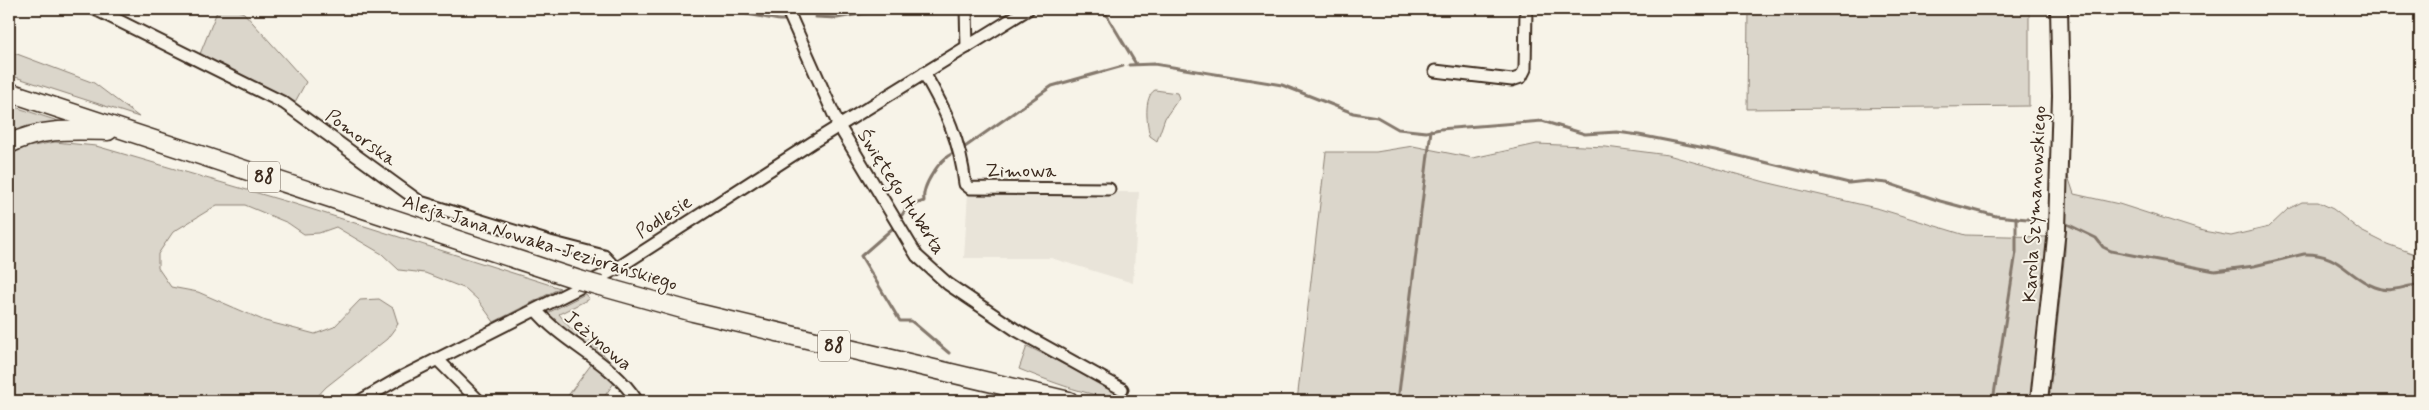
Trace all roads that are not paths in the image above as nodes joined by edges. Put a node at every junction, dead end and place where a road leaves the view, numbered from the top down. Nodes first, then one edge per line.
1 (95, 9) edge
2 (787, 9) edge
3 (966, 9) edge
4 (1028, 9) edge
5 (1526, 9) edge
6 (2059, 9) edge
7 (967, 47) junction
8 (1435, 71) dead end
9 (924, 73) junction
10 (9, 92) edge
11 (838, 126) junction
12 (128, 132) junction
13 (9, 144) edge
14 (1109, 189) dead end
15 (616, 269) junction
16 (536, 310) junction
17 (437, 359) junction
18 (1122, 389) dead end
19 (360, 401) edge
20 (479, 401) edge
21 (637, 401) edge
22 (1069, 401) edge
23 (2039, 401) edge

1 - 15 street, Pomorska
2 - 11 street, Świętego Huberta
3 - 7 street
4 - 7 street, Podlesie
5 - 8 street
6 - 23 street, Karola Szymanowskiego
7 - 9 street, Podlesie
9 - 11 street, Podlesie
9 - 14 street, Zimowa
10 - 12 main road, Aleja Jana Nowaka-Jeziorańskiego / 88
11 - 15 street, Podlesie
11 - 18 street, Świętego Huberta
12 - 13 main road
12 - 22 main road, Aleja Jana Nowaka-Jeziorańskiego / 88, bridge
15 - 16 street, Podlesie
16 - 17 street, Podlesie
16 - 21 street, Jeżynowa
17 - 19 street, Podlesie
17 - 20 street

